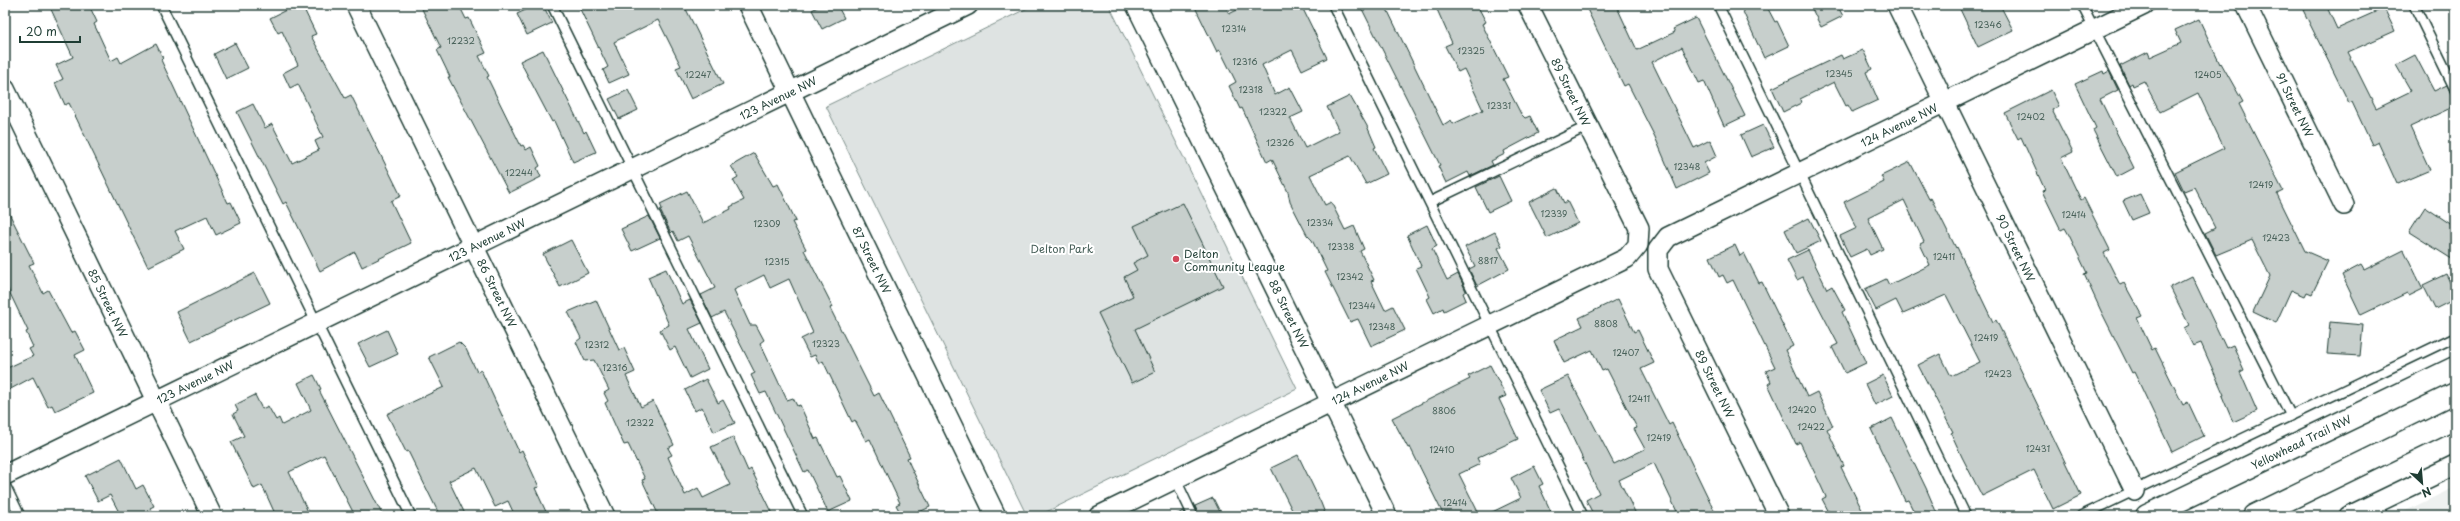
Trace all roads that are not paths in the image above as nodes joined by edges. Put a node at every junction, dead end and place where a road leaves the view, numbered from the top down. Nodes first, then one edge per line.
1 (161, 5) edge
2 (356, 5) edge
3 (552, 5) edge
4 (748, 5) edge
5 (1136, 5) edge
6 (1333, 5) edge
7 (1528, 5) edge
8 (1718, 5) edge
9 (1897, 5) edge
10 (2082, 5) edge
11 (2144, 5) edge
12 (2246, 5) edge
13 (2414, 5) edge
14 (956, 8) edge
15 (2094, 29) junction
16 (5, 89) edge
17 (2455, 89) edge
18 (790, 92) junction
19 (1945, 102) junction
20 (1588, 126) junction
21 (632, 168) junction
22 (1800, 172) junction
23 (1430, 202) junction
24 (2344, 205) dead end
25 (1638, 245) joint
26 (474, 246) junction
27 (1658, 250) joint
28 (316, 322) junction
29 (1490, 324) junction
30 (2455, 338) edge
31 (2455, 368) edge
32 (155, 401) junction
33 (1332, 402) junction
34 (2291, 416) junction
35 (2455, 418) edge
36 (2455, 465) edge
37 (5, 475) edge
38 (1175, 478) junction
39 (5, 485) edge
40 (2135, 491) junction
41 (2380, 509) edge
42 (20, 516) edge
43 (212, 516) edge
44 (411, 516) edge
45 (605, 516) edge
46 (803, 516) edge
47 (996, 516) edge
48 (1099, 516) edge
49 (1194, 516) edge
50 (1387, 516) edge
51 (1584, 516) edge
52 (1779, 516) edge
53 (1966, 516) edge
54 (2081, 516) edge
55 (2147, 516) edge
56 (2254, 516) edge
57 (2349, 516) edge

1 - 28 lane
2 - 26 street, 86 Street NW
3 - 21 lane
4 - 18 street, 87 Street NW
5 - 33 street, 88 Street NW
6 - 23 lane
7 - 20 street, 89 Street NW
8 - 22 lane
9 - 19 street, 90 Street NW
10 - 15 lane
11 - 15 street, 124 Avenue NW
12 - 24 street, 91 Street NW
13 - 17 lane
14 - 18 street, 123 Avenue NW
15 - 19 street, 124 Avenue NW
15 - 34 lane
16 - 32 street, 85 Street NW
18 - 21 street, 123 Avenue NW
18 - 47 street, 87 Street NW
19 - 22 street, 124 Avenue NW
19 - 40 street, 90 Street NW
20 - 23 lane
20 - 25 street, 89 Street NW
21 - 26 street, 123 Avenue NW
21 - 46 lane
22 - 27 street, 124 Avenue NW
22 - 53 lane
23 - 29 lane
25 - 29 street, 124 Avenue NW
26 - 28 street, 123 Avenue NW
26 - 45 street, 86 Street NW
27 - 52 street, 89 Street NW
28 - 32 street, 123 Avenue NW
28 - 44 lane
29 - 33 street, 124 Avenue NW
29 - 51 lane
30 - 34 lane
31 - 55 highway, Yellowhead Trail NW
32 - 37 street, 123 Avenue NW
32 - 43 street, 85 Street NW
33 - 38 street, 124 Avenue NW
33 - 50 street, 88 Street NW
34 - 40 lane
35 - 56 highway
36 - 41 street
38 - 48 street, 124 Avenue NW
38 - 49 lane
39 - 42 lane
40 - 54 lane
41 - 57 street

